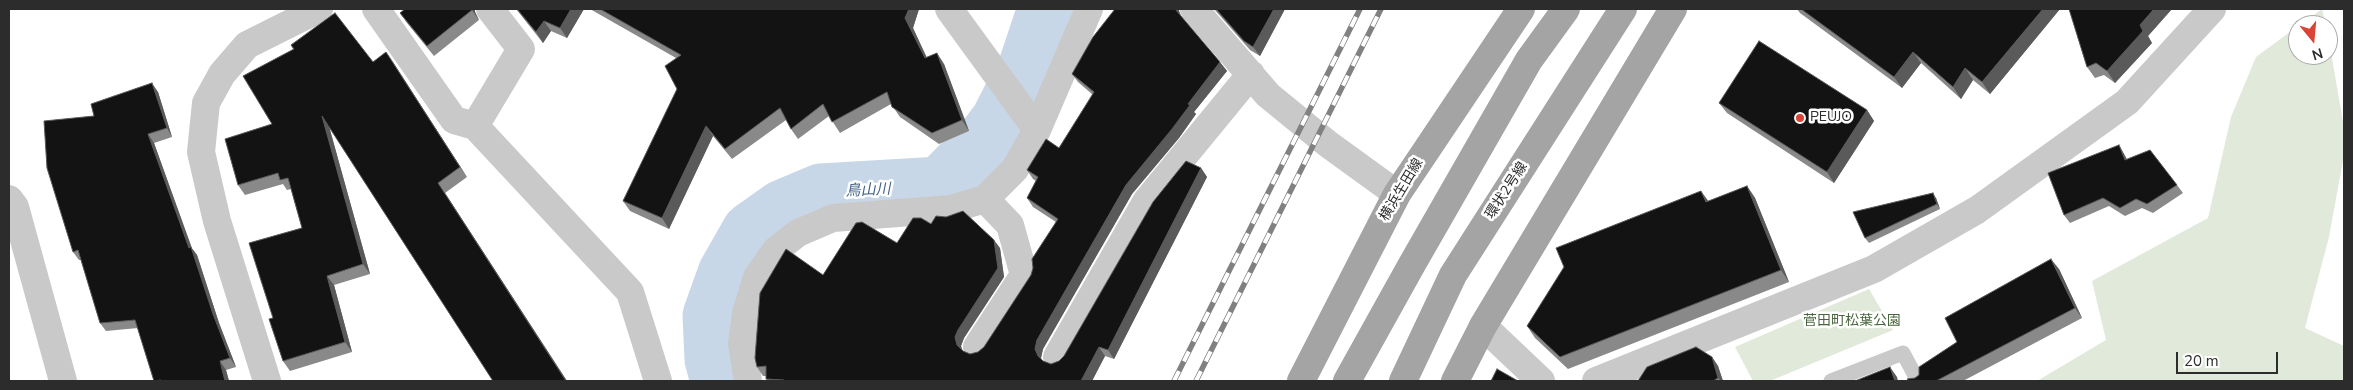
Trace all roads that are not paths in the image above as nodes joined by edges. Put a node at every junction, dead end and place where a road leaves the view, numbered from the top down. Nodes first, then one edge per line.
1 (319, 9) edge
2 (376, 9) edge
3 (490, 9) edge
4 (949, 9) edge
5 (1089, 9) edge
6 (1194, 9) edge
7 (1521, 9) edge
8 (1566, 9) edge
9 (1623, 9) edge
10 (1673, 9) edge
11 (2212, 9) edge
12 (1251, 74) junction
13 (475, 126) junction
14 (1037, 130) junction
15 (1397, 194) junction
16 (9, 199) edge
17 (985, 199) junction
18 (1483, 326) junction
19 (977, 347) dead end
20 (1057, 357) dead end
21 (1606, 379) edge
22 (63, 381) edge
23 (266, 381) edge
24 (658, 381) edge
25 (748, 381) edge
26 (1301, 381) edge
27 (1347, 381) edge
28 (1403, 381) edge
29 (1455, 381) edge
30 (1541, 381) edge
31 (1831, 381) edge
32 (1918, 381) edge

1 - 23 street
2 - 13 street
3 - 13 street
4 - 14 street
5 - 14 street
6 - 12 street
7 - 15 main road, 横浜生田線
8 - 27 main road
9 - 28 main road, 環状2号線
10 - 18 main road
11 - 21 street
12 - 15 street
12 - 20 street
13 - 24 street
14 - 17 street
15 - 26 main road, 横浜生田線
16 - 22 street
17 - 19 street
17 - 25 street
18 - 29 main road
18 - 30 street
31 - 32 lane

